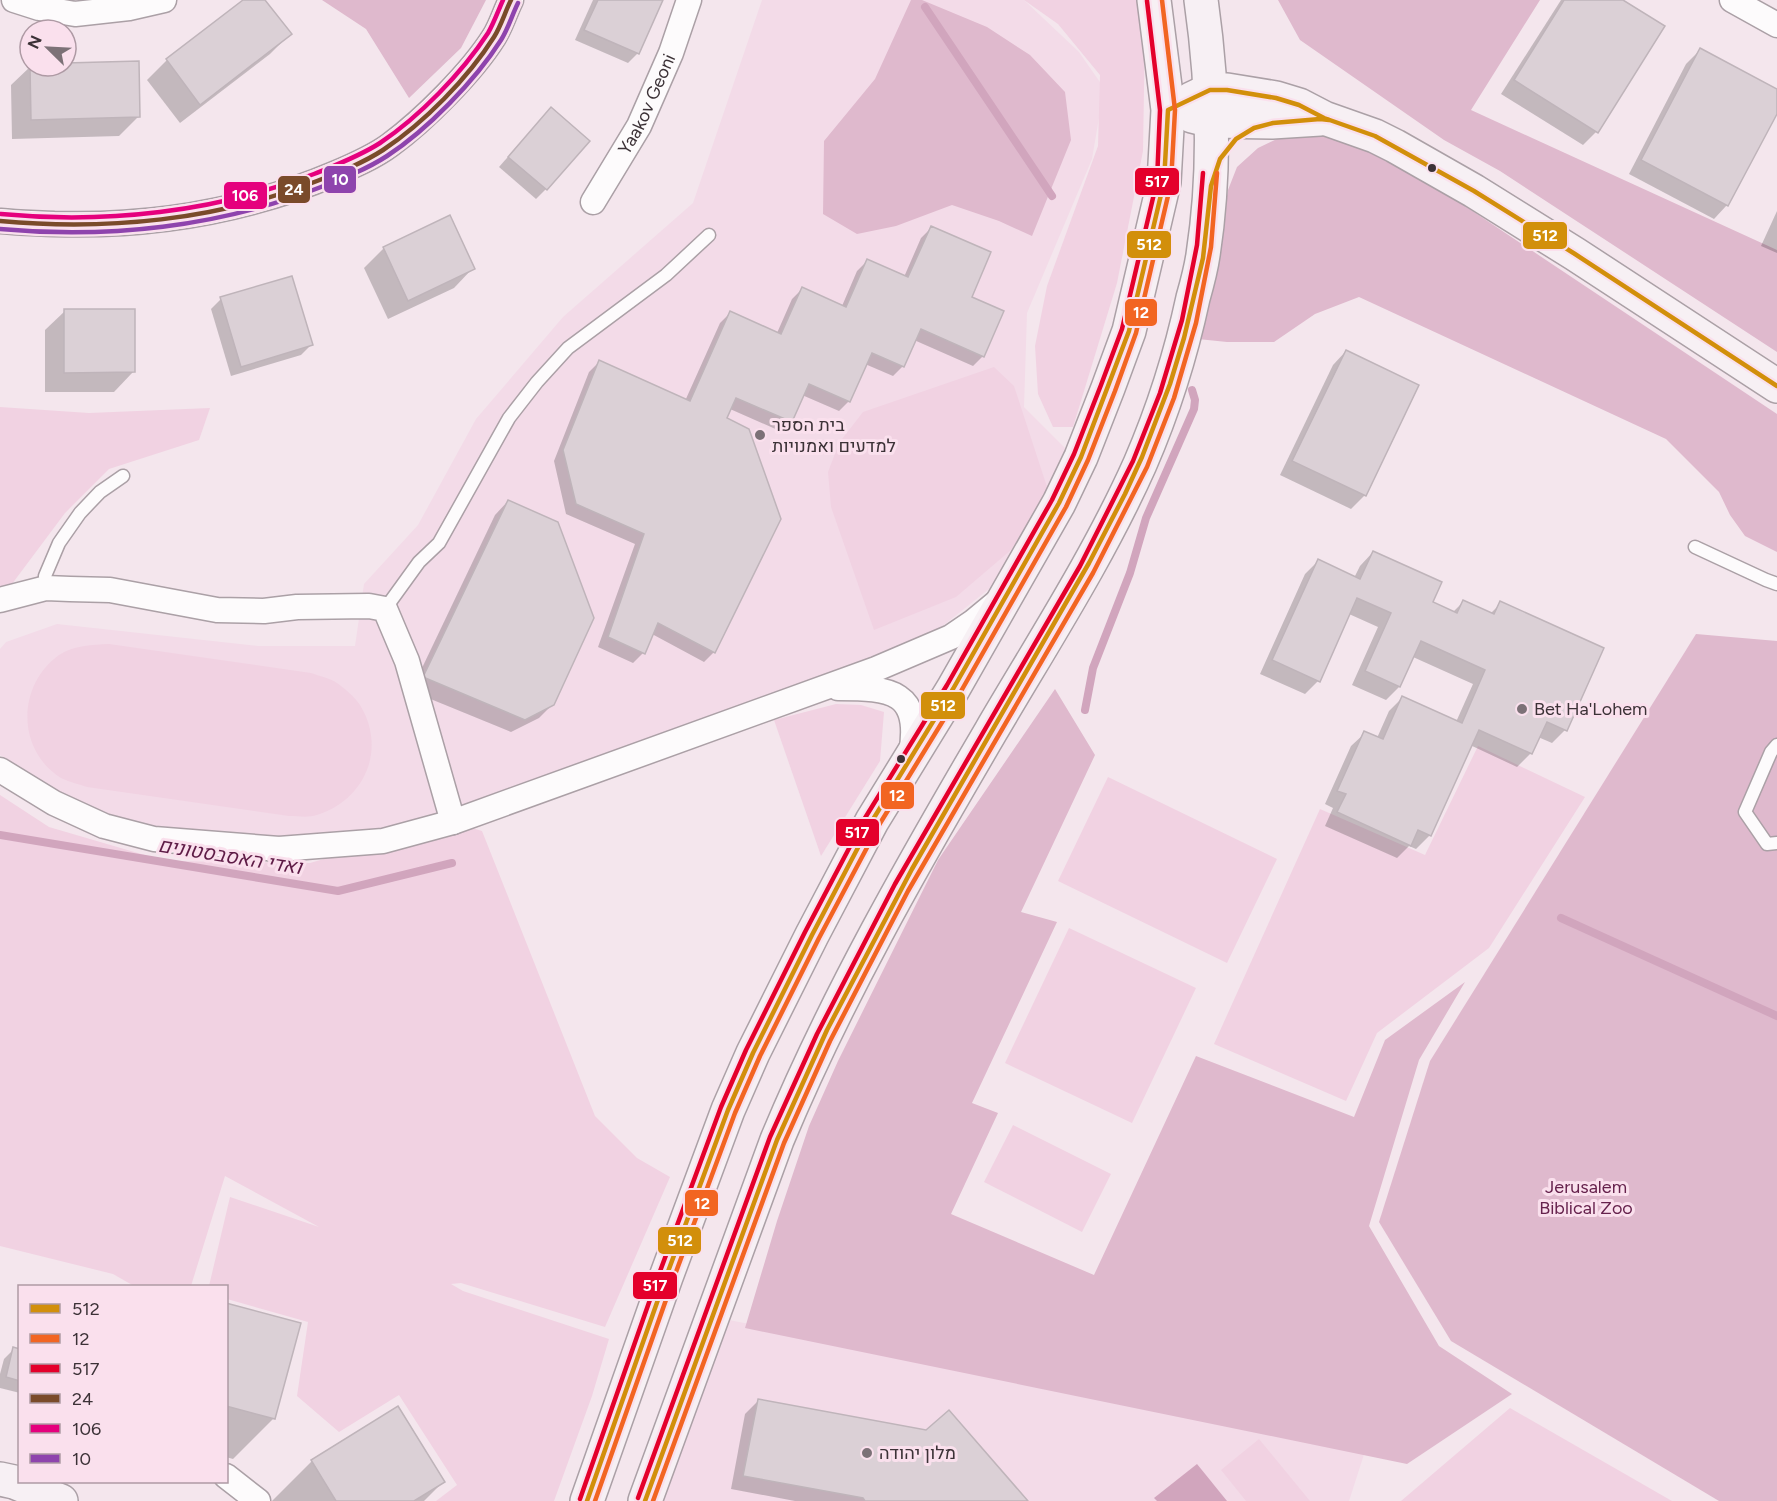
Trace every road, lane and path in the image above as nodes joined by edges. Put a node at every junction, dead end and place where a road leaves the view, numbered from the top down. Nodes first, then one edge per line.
1 (14, 0) edge
2 (164, 0) edge
3 (511, 0) edge
4 (689, 0) edge
5 (1154, 0) edge
6 (1201, 0) edge
7 (1732, 0) edge
8 (1777, 25) edge
9 (1206, 32) junction
10 (1211, 105) junction
11 (1168, 110) junction
12 (1274, 110) junction
13 (1210, 190) junction
14 (593, 202) dead end
15 (0, 221) edge
16 (709, 235) dead end
17 (1777, 386) edge
18 (123, 476) dead end
19 (1695, 547) dead end
20 (1777, 584) edge
21 (46, 588) junction
22 (1008, 591) junction
23 (0, 600) edge
24 (385, 609) junction
25 (824, 688) junction
26 (1777, 745) edge
27 (906, 768) junction
28 (0, 770) edge
29 (453, 822) junction
30 (1777, 843) edge
31 (228, 1478) edge
32 (0, 1479) edge
33 (61, 1501) edge
34 (258, 1501) edge
35 (587, 1501) edge
36 (645, 1501) edge

1 - 2 street
3 - 15 street
4 - 14 street, Yaakov Geoni
5 - 11 main road
6 - 9 main road
7 - 8 street
9 - 10 main road
9 - 12 main road
10 - 11 main road
10 - 12 main road
10 - 13 main road
11 - 22 main road
12 - 13 main road
12 - 17 main road
13 - 36 main road
16 - 24 lane
18 - 21 lane
19 - 20 lane
21 - 23 street
21 - 24 street
22 - 25 street
22 - 27 main road
24 - 29 street
25 - 27 street
25 - 29 street
26 - 30 lane
27 - 35 main road
28 - 29 street
31 - 34 street
32 - 33 main road

